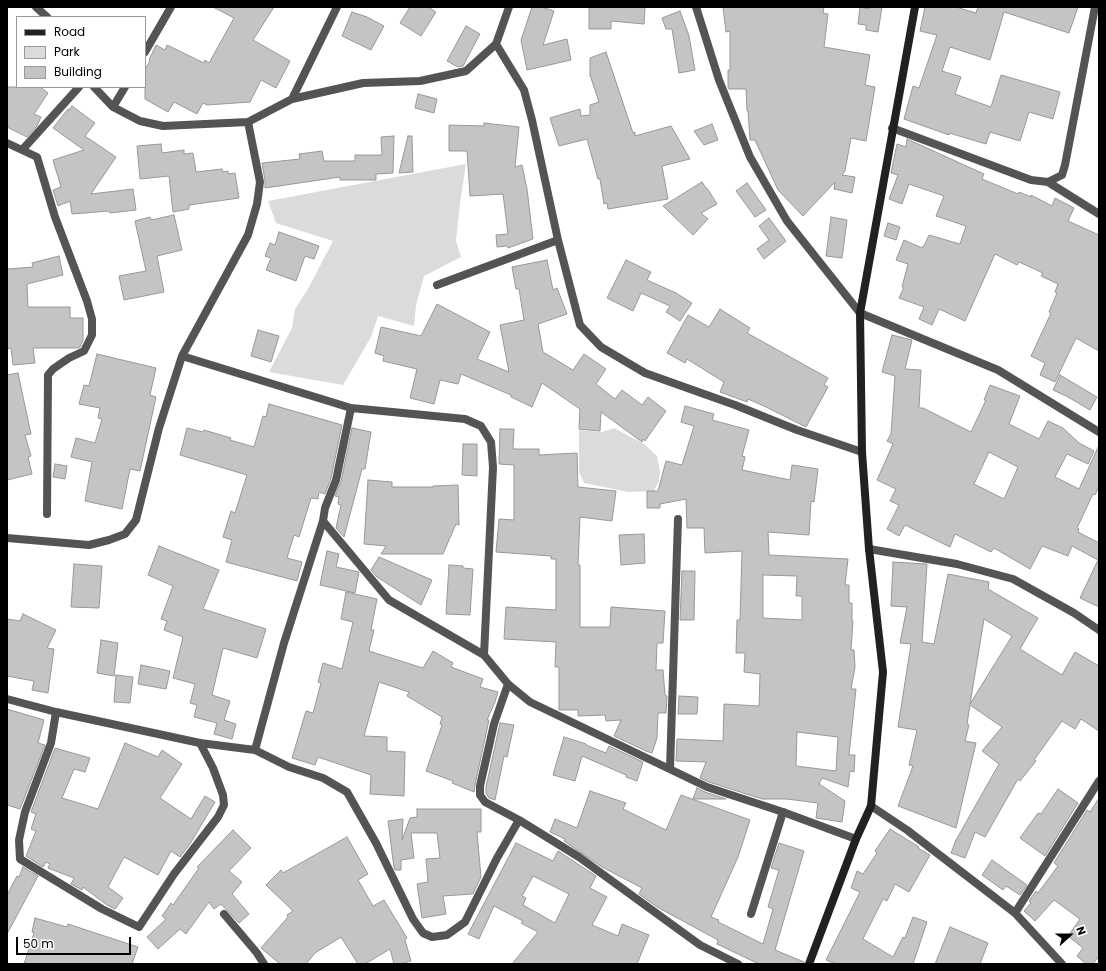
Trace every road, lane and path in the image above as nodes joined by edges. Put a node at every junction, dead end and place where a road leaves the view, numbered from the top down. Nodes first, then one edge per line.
1 (36, 7) edge
2 (171, 7) edge
3 (337, 7) edge
4 (509, 7) edge
5 (696, 7) edge
6 (915, 7) edge
7 (1095, 7) edge
8 (46, 16) edge
9 (496, 44) junction
10 (146, 50) edge
11 (78, 88) edge
12 (95, 88) edge
13 (124, 88) edge
14 (292, 99) junction
15 (113, 107) junction
16 (248, 122) junction
17 (892, 128) junction
18 (7, 143) edge
19 (23, 149) junction
20 (1048, 182) junction
21 (1099, 214) edge
22 (558, 240) junction
23 (437, 285) dead end
24 (860, 313) junction
25 (182, 356) junction
26 (350, 408) junction
27 (1099, 432) edge
28 (862, 452) junction
29 (47, 514) dead end
30 (678, 519) dead end
31 (323, 521) junction
32 (7, 538) edge
33 (869, 549) junction
34 (1099, 630) edge
35 (484, 655) junction
36 (508, 684) junction
37 (7, 699) edge
38 (56, 712) junction
39 (200, 743) junction
40 (255, 750) junction
41 (670, 769) junction
42 (1099, 781) edge
43 (871, 806) junction
44 (783, 812) junction
45 (519, 820) junction
46 (856, 839) junction
47 (1015, 912) junction
48 (224, 914) dead end
49 (751, 914) dead end
50 (264, 964) edge
51 (738, 964) edge
52 (809, 964) edge
53 (1062, 964) edge

1 - 8 street
2 - 10 street
3 - 14 street
4 - 9 street
5 - 24 street
6 - 17 street
7 - 20 street
9 - 14 street
9 - 22 street
11 - 19 street
12 - 15 street
13 - 15 street
14 - 16 street
15 - 16 street
16 - 25 street
17 - 20 street
17 - 24 street
18 - 19 street
19 - 29 street
20 - 21 street
22 - 23 street
22 - 28 street
24 - 27 street
24 - 28 street
25 - 26 street
25 - 32 street
26 - 31 street
26 - 35 street
28 - 33 street
30 - 41 street
31 - 35 street
31 - 40 street
33 - 34 street
33 - 43 street
35 - 36 street
36 - 41 street
36 - 45 street
37 - 38 street
38 - 39 street
38 - 39 street
39 - 40 street
40 - 45 street
41 - 44 street
42 - 47 street
43 - 46 street
43 - 47 street
44 - 46 street
44 - 49 street
45 - 51 street
46 - 52 street
47 - 53 street
48 - 50 street

